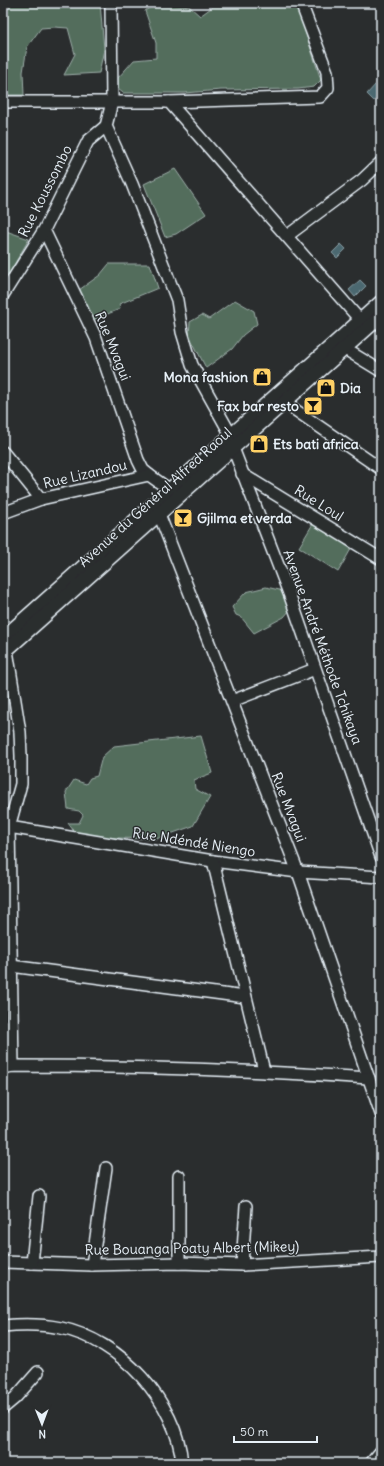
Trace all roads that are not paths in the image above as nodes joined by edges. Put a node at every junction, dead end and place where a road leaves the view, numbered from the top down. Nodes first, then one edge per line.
1 (111, 3) edge
2 (301, 3) edge
3 (3, 102) edge
4 (112, 102) junction
5 (169, 102) junction
6 (106, 126) junction
7 (381, 162) edge
8 (44, 230) junction
9 (287, 236) junction
10 (3, 295) edge
11 (381, 302) edge
12 (381, 316) edge
13 (360, 320) junction
14 (345, 349) junction
15 (381, 371) edge
16 (284, 403) junction
17 (232, 442) junction
18 (3, 452) edge
19 (381, 469) edge
20 (242, 474) junction
21 (149, 475) junction
22 (170, 490) junction
23 (41, 499) junction
24 (3, 513) edge
25 (159, 514) junction
26 (381, 559) edge
27 (4, 647) edge
28 (315, 669) junction
29 (232, 701) junction
30 (6, 827) edge
31 (381, 856) edge
32 (213, 860) junction
33 (298, 872) junction
34 (381, 877) edge
35 (11, 966) junction
36 (245, 997) junction
37 (8, 1067) edge
38 (264, 1071) junction
39 (369, 1078) junction
40 (381, 1114) edge
41 (106, 1168) dead end
42 (179, 1176) dead end
43 (39, 1196) dead end
44 (246, 1206) dead end
45 (381, 1256) edge
46 (3, 1262) edge
47 (32, 1263) junction
48 (179, 1263) junction
49 (92, 1265) junction
50 (242, 1265) junction
51 (3, 1326) edge
52 (38, 1372) dead end
53 (3, 1408) edge
54 (381, 1451) edge
55 (182, 1463) edge
56 (371, 1463) edge

1 - 4 street
2 - 5 street
3 - 4 street
4 - 5 street
4 - 6 street
5 - 9 street
6 - 8 street, Rue Koussombo
6 - 17 street, Avenue André Méthode Tchikaya
7 - 9 street
8 - 10 street, Rue Koussombo
8 - 21 street, Rue Mvagui
9 - 13 street
11 - 13 street, Avenue du Général Alfred Raoul
12 - 14 street, Avenue du Général Alfred Raoul
13 - 17 street, Avenue du Général Alfred Raoul
14 - 15 street
14 - 16 street, Avenue du Général Alfred Raoul
16 - 17 street, Avenue du Général Alfred Raoul
16 - 19 street
17 - 20 street, Avenue André Méthode Tchikaya
17 - 22 street, Avenue du Général Alfred Raoul
17 - 25 street, Avenue du Général Alfred Raoul
18 - 23 street
20 - 26 street, Rue Loul
20 - 28 street, Avenue André Méthode Tchikaya
21 - 22 street, Rue Lizandou
21 - 23 street, Rue Lizandou
22 - 27 street, Avenue du Général Alfred Raoul
23 - 24 street, Rue Lizandou
25 - 27 street, Avenue du Général Alfred Raoul
25 - 29 street, Rue Mvagui
27 - 30 street
28 - 29 street
28 - 31 street, Avenue André Méthode Tchikaya
29 - 33 street, Rue Mvagui
30 - 32 street, Rue Ndéndé Niengo
30 - 35 street
32 - 33 street, Rue Ndéndé Niengo
32 - 36 street
33 - 34 street, Rue Ndéndé Niengo
33 - 39 street, Rue Mvagui
35 - 36 street
35 - 37 street
36 - 38 street
37 - 38 street
38 - 39 street
39 - 40 street, Rue Mvagui
41 - 49 street
42 - 48 street
43 - 47 street
44 - 50 street
45 - 50 street, Rue Bouanga Poaty Albert (Mikey)
46 - 47 street, Rue Bouanga Poaty Albert (Mikey)
47 - 49 street, Rue Bouanga Poaty Albert (Mikey)
48 - 49 street, Rue Bouanga Poaty Albert (Mikey)
48 - 50 street, Rue Bouanga Poaty Albert (Mikey)
51 - 55 street
52 - 53 street
54 - 56 street

